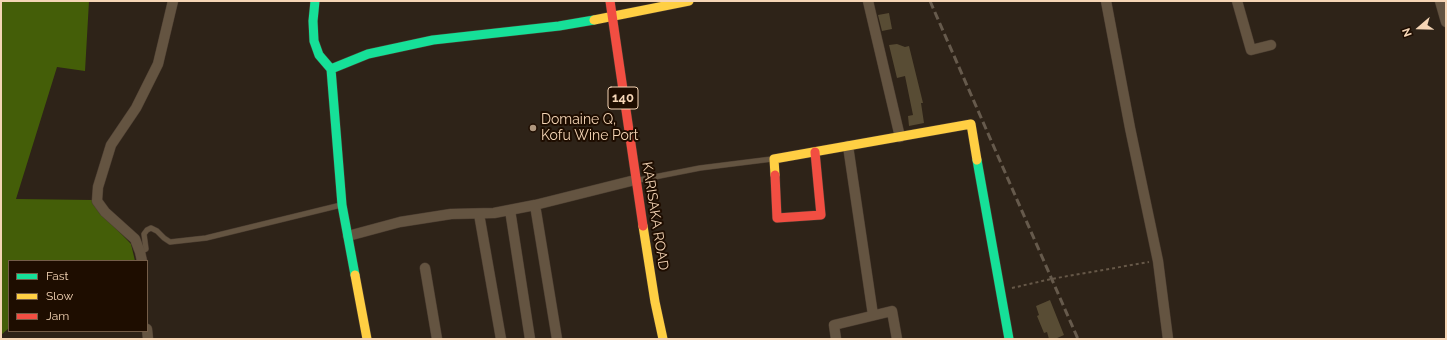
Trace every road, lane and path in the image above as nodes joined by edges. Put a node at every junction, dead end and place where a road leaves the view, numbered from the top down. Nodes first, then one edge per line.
1 (173, 1) edge
2 (315, 1) edge
3 (610, 1) edge
4 (689, 1) edge
5 (868, 1) edge
6 (1106, 1) edge
7 (1237, 1) edge
8 (1440, 1) edge
9 (612, 16) junction
10 (1446, 22) edge
11 (1271, 45) dead end
12 (331, 69) junction
13 (900, 137) junction
14 (848, 146) junction
15 (815, 152) junction
16 (774, 158) junction
17 (635, 180) junction
18 (342, 205) junction
19 (535, 205) junction
20 (510, 210) junction
21 (479, 214) junction
22 (348, 236) junction
23 (141, 256) edge
24 (1158, 260) junction
25 (425, 268) dead end
26 (1001, 290) junction
27 (873, 315) junction
28 (367, 339) edge
29 (437, 339) edge
30 (501, 339) edge
31 (530, 339) edge
32 (557, 339) edge
33 (663, 339) edge
34 (836, 339) edge
35 (897, 339) edge
36 (1009, 339) edge
37 (1168, 339) edge

1 - 23 street
2 - 12 main road
3 - 9 main road, KARISAKA ROAD / 140
4 - 9 main road
5 - 13 street
6 - 24 street
7 - 11 street
8 - 10 street
9 - 12 main road
9 - 17 main road, KARISAKA ROAD / 140
12 - 18 main road
13 - 14 main road
13 - 26 main road
14 - 15 main road
14 - 27 street
15 - 16 main road
15 - 16 main road
16 - 17 lane
17 - 19 street
17 - 33 main road, KARISAKA ROAD / 140
18 - 22 main road
18 - 23 lane
19 - 20 street
19 - 32 street
20 - 21 street
20 - 31 street
21 - 22 street
21 - 30 street
22 - 28 main road
24 - 26 path
24 - 37 street
25 - 29 street
26 - 36 main road
27 - 34 street
27 - 35 street

